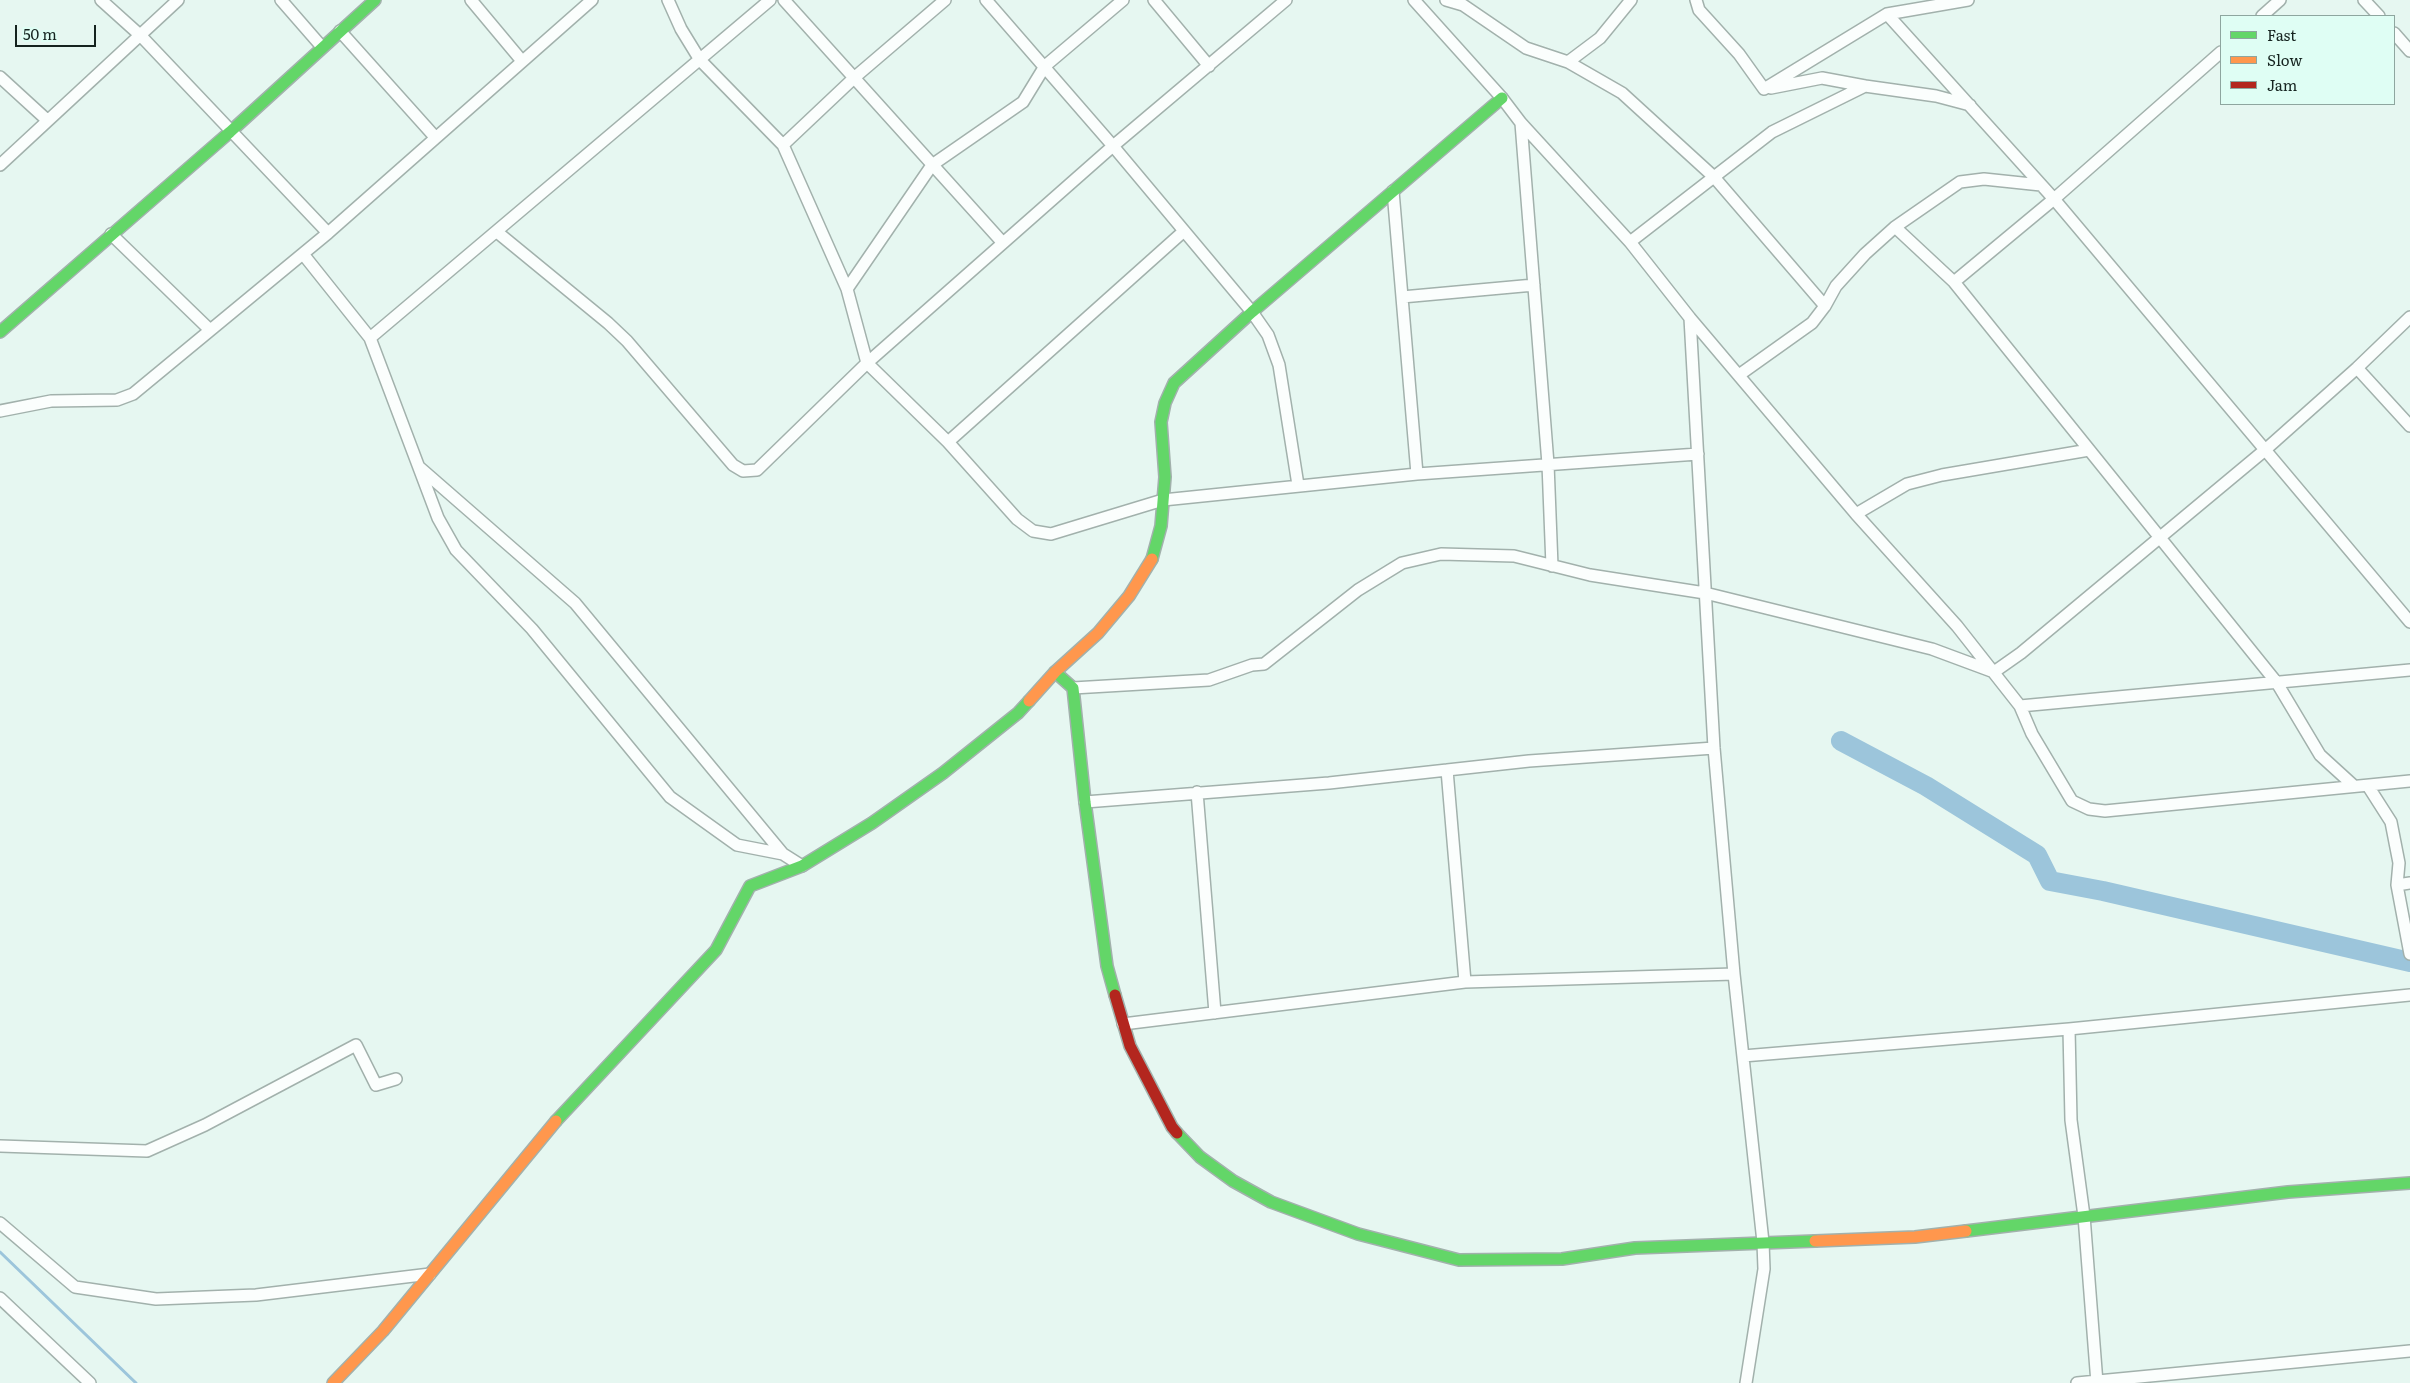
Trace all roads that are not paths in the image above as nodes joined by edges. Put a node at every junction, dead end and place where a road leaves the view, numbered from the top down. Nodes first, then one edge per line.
1 (101, 0) edge
2 (178, 0) edge
3 (280, 0) edge
4 (375, 0) edge
5 (471, 0) edge
6 (592, 0) edge
7 (668, 0) edge
8 (770, 0) edge
9 (784, 0) edge
10 (945, 0) edge
11 (986, 0) edge
12 (1122, 0) edge
13 (1154, 0) edge
14 (1286, 0) edge
15 (1414, 0) edge
16 (1446, 0) edge
17 (1631, 0) edge
18 (1696, 0) edge
19 (1968, 0) edge
20 (2280, 0) edge
21 (2364, 0) edge
22 (1887, 14) junction
23 (2263, 15) edge
24 (2378, 15) edge
25 (340, 31) junction
26 (2395, 34) edge
27 (142, 36) junction
28 (322, 47) junction
29 (2410, 51) edge
30 (2220, 53) edge
31 (700, 60) junction
32 (522, 61) junction
33 (1568, 62) junction
34 (1045, 66) junction
35 (1209, 66) junction
36 (0, 77) edge
37 (855, 77) junction
38 (1865, 86) junction
39 (1764, 89) junction
40 (1502, 98) junction
41 (1970, 105) junction
42 (47, 120) junction
43 (1521, 123) junction
44 (230, 132) junction
45 (435, 138) junction
46 (784, 145) junction
47 (1113, 146) junction
48 (932, 165) junction
49 (0, 166) edge
50 (1714, 177) junction
51 (2041, 185) junction
52 (1393, 192) junction
53 (2054, 199) junction
54 (1896, 227) junction
55 (1184, 231) junction
56 (497, 232) junction
57 (328, 233) junction
58 (111, 234) junction
59 (1630, 242) junction
60 (1003, 243) junction
61 (303, 254) junction
62 (1954, 282) junction
63 (1534, 285) junction
64 (847, 289) junction
65 (1402, 297) junction
66 (1825, 306) junction
67 (1252, 312) junction
68 (2410, 316) edge
69 (1690, 318) junction
70 (210, 330) junction
71 (0, 332) edge
72 (370, 338) junction
73 (867, 364) junction
74 (2357, 368) junction
75 (1739, 375) junction
76 (0, 411) edge
77 (2410, 426) edge
78 (948, 442) junction
79 (2089, 450) junction
80 (2264, 450) junction
81 (1698, 454) junction
82 (1548, 464) junction
83 (418, 466) junction
84 (1418, 474) junction
85 (1298, 484) junction
86 (1163, 500) junction
87 (1856, 514) junction
88 (2159, 535) junction
89 (1552, 566) junction
90 (1705, 593) junction
91 (2410, 622) edge
92 (2410, 670) edge
93 (1055, 672) junction
94 (1994, 672) junction
95 (2277, 683) junction
96 (1073, 688) junction
97 (2020, 706) junction
98 (1714, 748) junction
99 (1447, 770) junction
100 (2410, 781) edge
101 (2354, 786) junction
102 (2368, 786) junction
103 (1197, 792) junction
104 (1085, 802) junction
105 (783, 854) junction
106 (802, 866) junction
107 (2410, 883) edge
108 (2397, 885) junction
109 (2410, 954) edge
110 (1734, 974) junction
111 (1465, 982) junction
112 (2410, 995) edge
113 (1215, 1013) junction
114 (1123, 1024) junction
115 (2069, 1029) junction
116 (1743, 1056) junction
117 (396, 1079) dead end
118 (0, 1146) edge
119 (2410, 1183) edge
120 (2084, 1216) junction
121 (0, 1223) edge
122 (1763, 1242) junction
123 (430, 1274) junction
124 (0, 1298) edge
125 (2410, 1351) edge
126 (2097, 1382) edge
127 (90, 1383) edge
128 (333, 1383) edge
129 (1746, 1383) edge
130 (2078, 1383) edge

1 - 27 street
2 - 27 street
3 - 28 street
4 - 25 street
5 - 32 street
6 - 32 street
7 - 31 street
8 - 31 street
9 - 37 street
10 - 37 street
11 - 34 street
12 - 34 street
13 - 35 street
14 - 35 street
15 - 40 street
16 - 33 street
17 - 33 street
18 - 39 street
19 - 22 street
20 - 23 street
21 - 24 street
22 - 39 street
22 - 41 street
25 - 28 street
25 - 45 street
26 - 29 street
27 - 42 street
27 - 44 street
28 - 44 street
30 - 53 street
31 - 46 street
31 - 56 street
32 - 45 street
33 - 50 street
34 - 47 street
34 - 48 street
35 - 47 street
36 - 42 street
37 - 46 street
37 - 48 street
38 - 39 street
38 - 41 street
38 - 50 street
40 - 43 street
40 - 52 street
41 - 51 street
42 - 49 street
43 - 59 street
43 - 63 street
44 - 57 street
44 - 58 street
45 - 57 street
46 - 64 street
47 - 55 street
47 - 60 street
48 - 60 street
48 - 64 street
50 - 59 street
50 - 66 street
51 - 53 street
51 - 54 street
52 - 65 street
52 - 67 street
53 - 62 street
53 - 80 street
54 - 62 street
54 - 66 street
55 - 67 street
55 - 78 street
56 - 72 street
56 - 73 street
57 - 61 street
58 - 70 street
58 - 71 street
59 - 69 street
60 - 73 street
61 - 70 street
61 - 72 street
62 - 79 street
63 - 65 street
63 - 82 street
64 - 73 street
65 - 84 street
66 - 75 street
67 - 85 street
67 - 86 street
68 - 74 street
69 - 75 street
69 - 81 street
70 - 76 street
72 - 83 street
73 - 78 street
74 - 77 street
74 - 80 street
75 - 87 street
78 - 86 street
79 - 87 street
79 - 88 street
80 - 88 street
80 - 91 street
81 - 82 street
81 - 90 street
82 - 84 street
82 - 89 street
83 - 105 street
83 - 105 street
84 - 85 street
85 - 86 street
86 - 93 street
87 - 94 street
88 - 94 street
88 - 95 street
89 - 90 street
89 - 96 street
90 - 94 street
90 - 98 street
92 - 95 street
93 - 96 street
93 - 106 street
94 - 97 street
95 - 97 street
95 - 101 street
96 - 104 street
97 - 101 street
98 - 99 street
98 - 110 street
99 - 103 street
99 - 111 street
100 - 102 street
101 - 102 street
102 - 108 street
103 - 104 street
103 - 113 street
104 - 114 street
105 - 106 street
106 - 123 street
107 - 108 street
108 - 109 street
110 - 111 street
110 - 116 street
111 - 113 street
112 - 115 street
113 - 114 street
114 - 122 street
115 - 116 street
115 - 120 street
116 - 122 street
117 - 118 street
119 - 120 street
120 - 122 street
120 - 126 street
121 - 123 street
122 - 129 street
123 - 128 street
124 - 127 street
125 - 126 street
126 - 130 street

